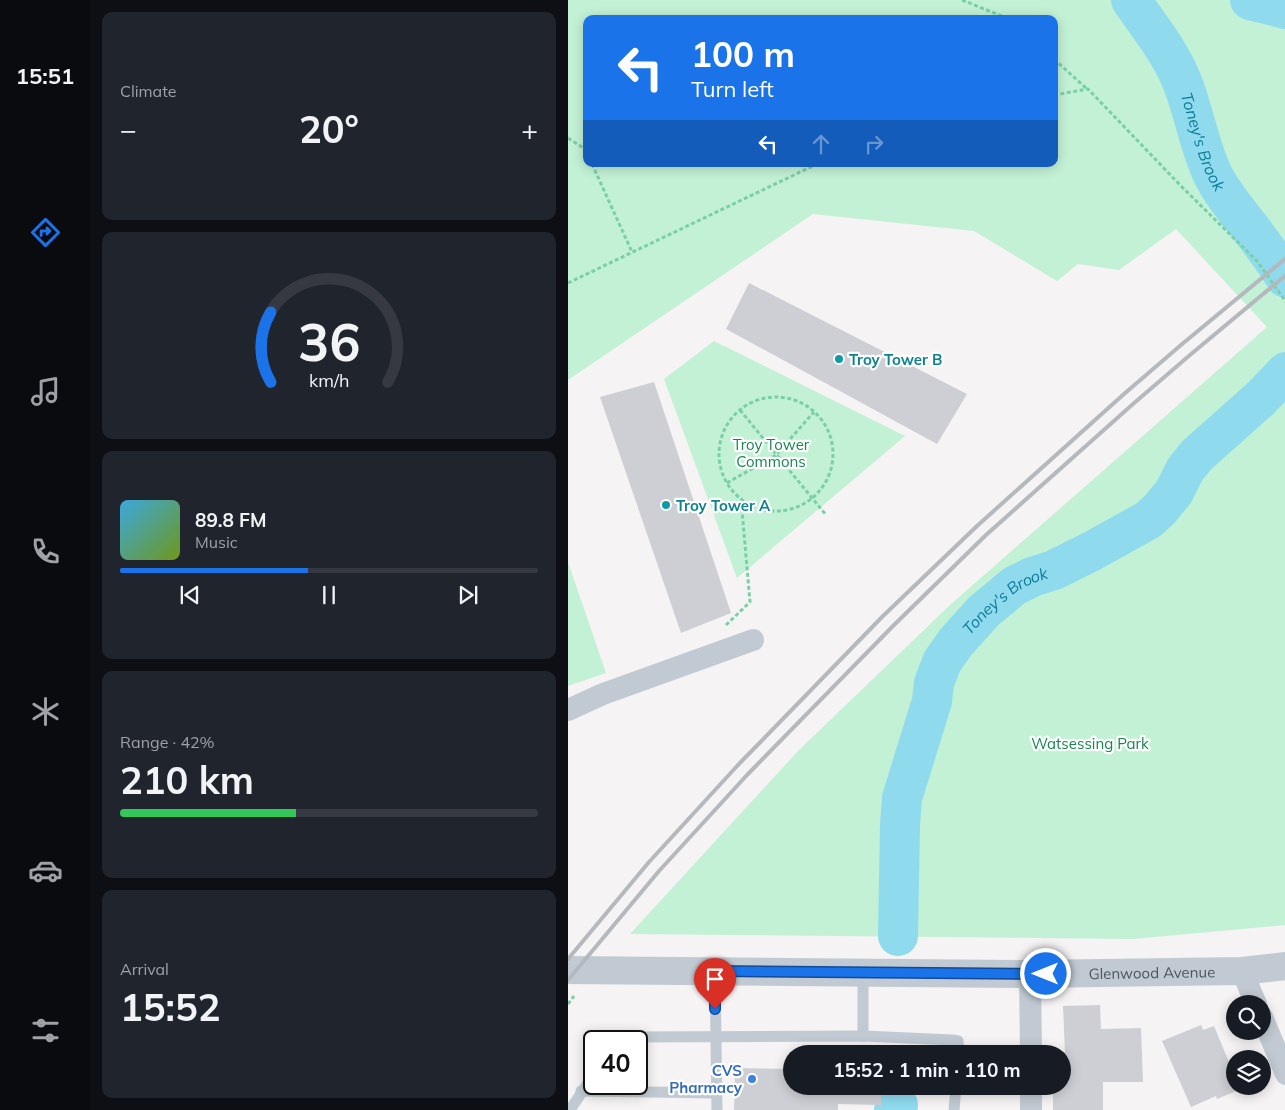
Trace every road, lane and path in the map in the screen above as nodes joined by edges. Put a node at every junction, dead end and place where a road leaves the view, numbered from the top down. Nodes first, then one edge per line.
1 (962, 0) edge
2 (999, 15) edge
3 (1058, 63) edge
4 (1088, 90) junction
5 (1058, 94) edge
6 (568, 138) edge
7 (583, 147) edge
8 (593, 167) edge
9 (811, 167) edge
10 (632, 252) junction
11 (568, 283) edge
12 (1286, 302) edge
13 (740, 410) junction
14 (814, 412) junction
15 (776, 455) junction
16 (727, 483) junction
17 (812, 498) junction
18 (741, 499) junction
19 (826, 515) dead end
20 (725, 626) dead end
21 (753, 640) dead end
22 (568, 710) edge
23 (1286, 966) edge
24 (568, 970) edge
25 (715, 971) junction
26 (1242, 971) junction
27 (864, 973) junction
28 (1030, 974) junction
29 (1252, 995) edge
30 (568, 996) edge
31 (568, 1004) edge
32 (715, 1036) junction
33 (863, 1036) junction
34 (648, 1037) edge
35 (1271, 1038) edge
36 (958, 1045) edge
37 (1031, 1045) edge
38 (1286, 1074) edge
39 (583, 1088) edge
40 (581, 1091) junction
41 (717, 1093) junction
42 (955, 1095) edge
43 (1031, 1095) edge
44 (570, 1110) edge
45 (717, 1110) edge
46 (954, 1110) edge
47 (1031, 1110) edge

1 - 2 path
3 - 4 path
4 - 5 path
4 - 12 path
6 - 7 path
8 - 10 path
9 - 10 path
10 - 11 path
13 - 14 path
13 - 15 path
13 - 16 path
14 - 15 path
14 - 17 path
15 - 16 path
15 - 17 path
16 - 18 path
17 - 18 path
17 - 19 path
18 - 20 path
21 - 22 street
23 - 26 street, Glenwood Avenue
24 - 25 street, Glenwood Avenue
25 - 27 street, Glenwood Avenue
25 - 32 lane
26 - 28 street, Glenwood Avenue
26 - 29 street
27 - 28 street, Glenwood Avenue
27 - 33 lane
28 - 37 street
30 - 31 path
32 - 33 lane
32 - 34 lane
32 - 41 lane
33 - 36 lane
35 - 38 street
39 - 40 lane
40 - 41 lane
40 - 44 lane
41 - 45 lane
42 - 46 lane
43 - 47 street

